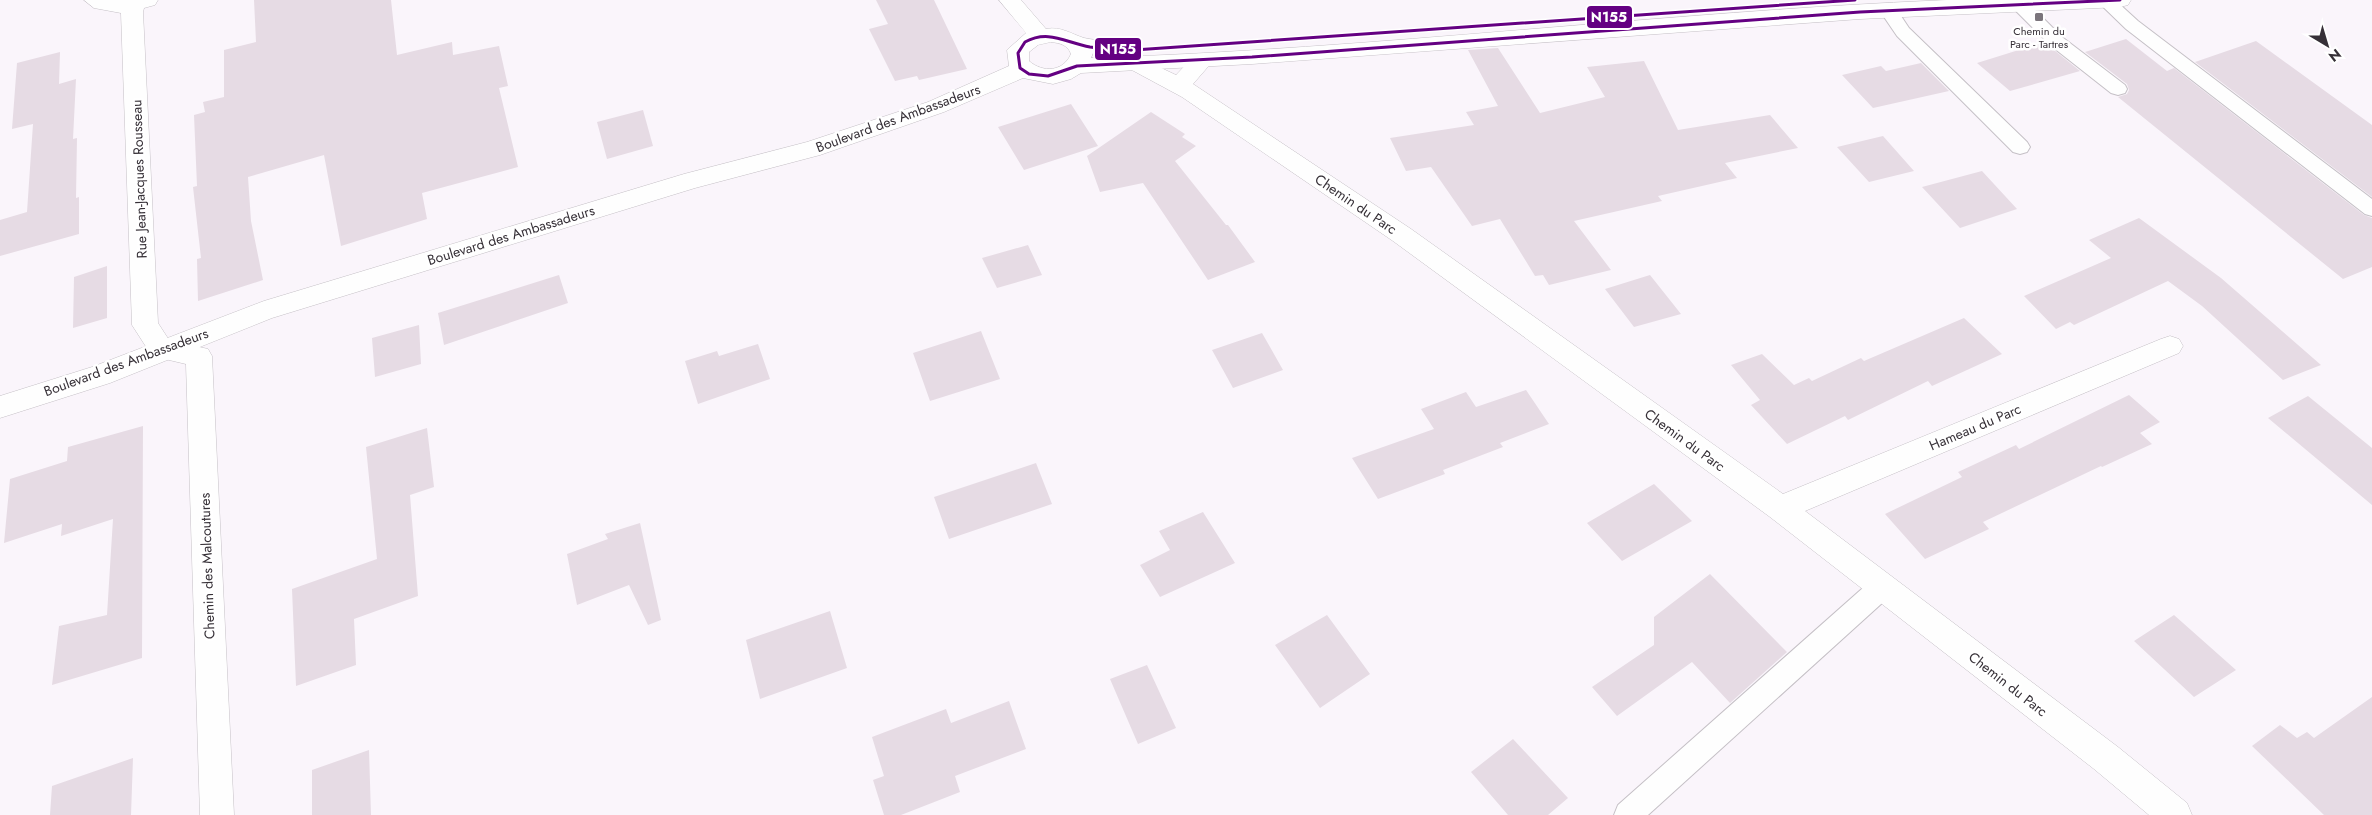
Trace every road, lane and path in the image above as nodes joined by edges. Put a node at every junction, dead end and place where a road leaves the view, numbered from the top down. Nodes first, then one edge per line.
1 (95, 0) edge
2 (1010, 0) edge
3 (1855, 0) edge
4 (2105, 0) edge
5 (2120, 0) edge
6 (141, 2) edge
7 (2017, 2) junction
8 (1889, 11) junction
9 (1040, 36) junction
10 (1077, 44) junction
11 (1202, 61) junction
12 (1138, 64) junction
13 (1077, 66) junction
14 (1022, 69) junction
15 (1179, 86) junction
16 (2118, 89) dead end
17 (2020, 147) dead end
18 (2372, 209) edge
19 (2170, 346) dead end
20 (161, 349) junction
21 (0, 407) edge
22 (1780, 508) junction
23 (1882, 587) junction
24 (217, 815) edge
25 (1628, 815) edge
26 (2175, 815) edge

1 - 6 main road
2 - 9 main road
3 - 10 main road
4 - 5 main road
4 - 7 main road
4 - 18 lane
6 - 20 main road, Rue Jean-Jacques Rousseau
7 - 8 main road
7 - 16 lane
8 - 11 main road
8 - 17 lane
9 - 10 main road
9 - 14 main road
10 - 13 main road
11 - 12 main road
11 - 15 main road
12 - 13 main road
12 - 15 main road, Chemin du Parc
13 - 14 main road
14 - 20 main road, Boulevard des Ambassadeurs
15 - 22 main road, Chemin du Parc
19 - 22 main road, Hameau du Parc
20 - 21 main road, Boulevard des Ambassadeurs
20 - 24 main road, Chemin des Malcoutures
22 - 23 main road, Chemin du Parc
23 - 25 lane
23 - 26 main road, Chemin du Parc

